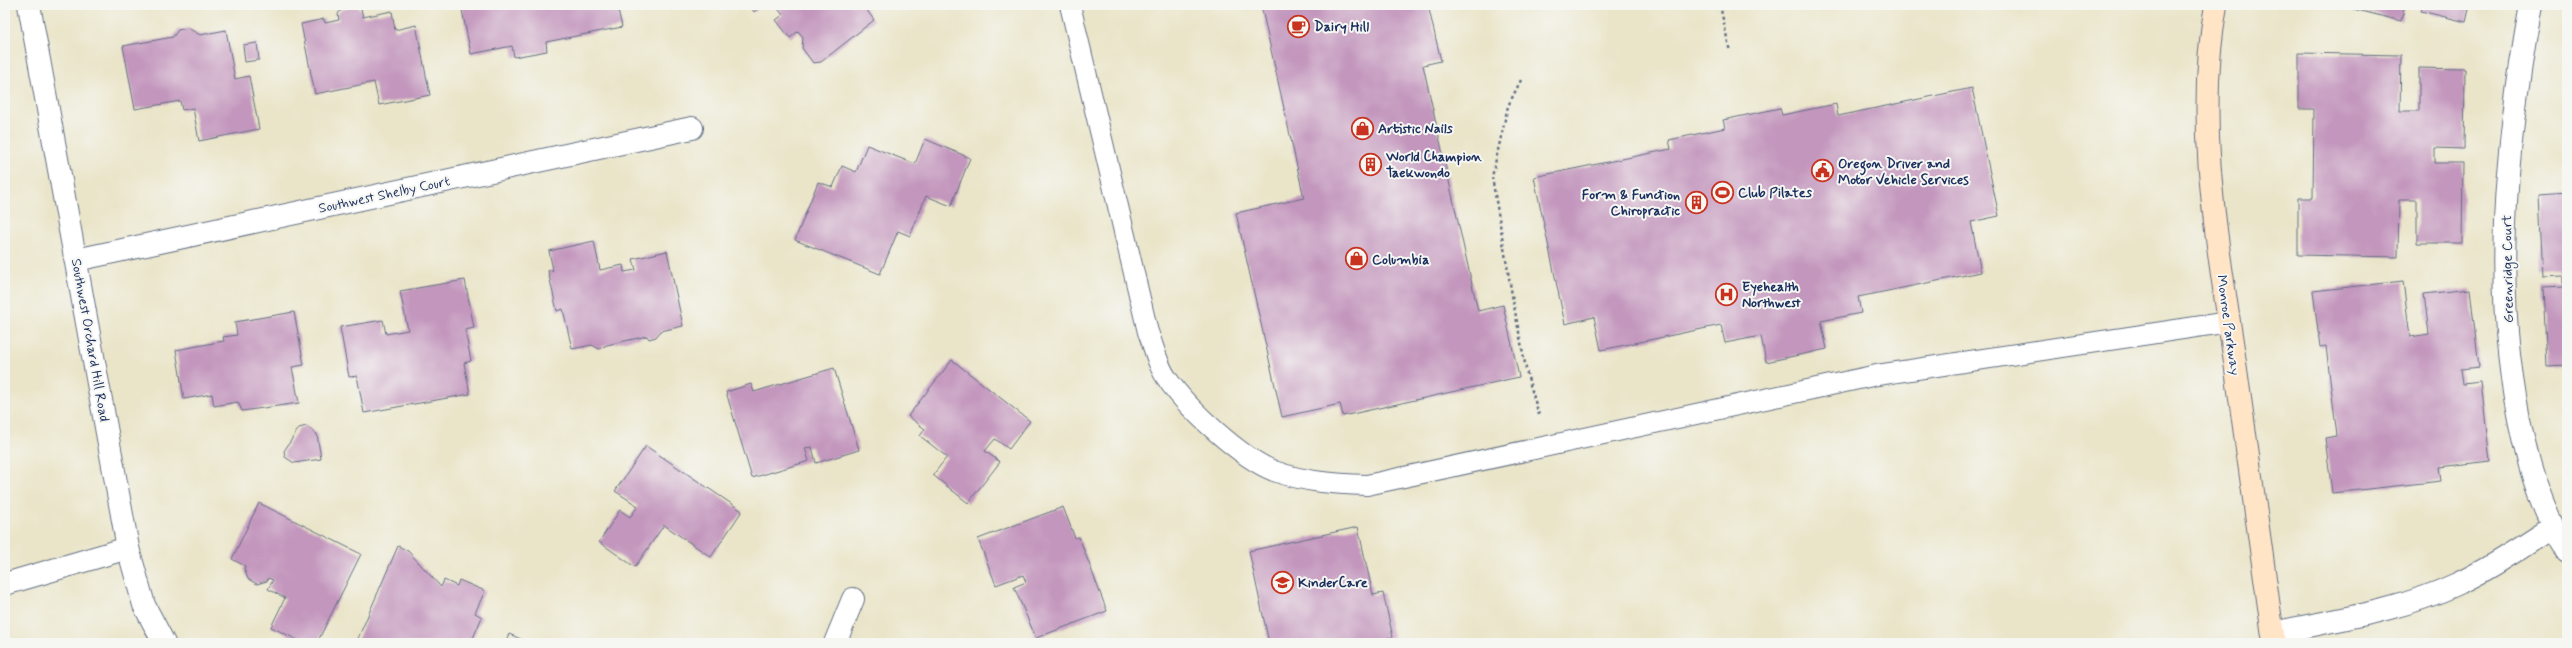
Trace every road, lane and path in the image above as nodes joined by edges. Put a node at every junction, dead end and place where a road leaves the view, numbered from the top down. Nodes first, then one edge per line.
1 (29, 5) edge
2 (1070, 5) edge
3 (1720, 5) edge
4 (2216, 5) edge
5 (2532, 5) edge
6 (1730, 52) dead end
7 (1521, 80) dead end
8 (692, 128) dead end
9 (76, 260) junction
10 (2229, 322) junction
11 (1550, 445) junction
12 (2551, 528) junction
13 (128, 548) junction
14 (2567, 551) edge
15 (5, 584) edge
16 (853, 599) dead end
17 (2274, 638) edge
18 (164, 643) edge
19 (835, 643) edge

1 - 9 street, Southwest Orchard Hill Road
2 - 11 lane
3 - 6 path
4 - 10 street, Monroe Parkway
5 - 12 street, Greenridge Court
7 - 11 path
8 - 9 street, Southwest Shelby Court
9 - 13 street, Southwest Orchard Hill Road
10 - 11 lane
10 - 17 street, Monroe Parkway
12 - 14 street, Greenridge Court
12 - 17 street
13 - 15 street
13 - 18 street, Southwest Orchard Hill Road
16 - 19 street

